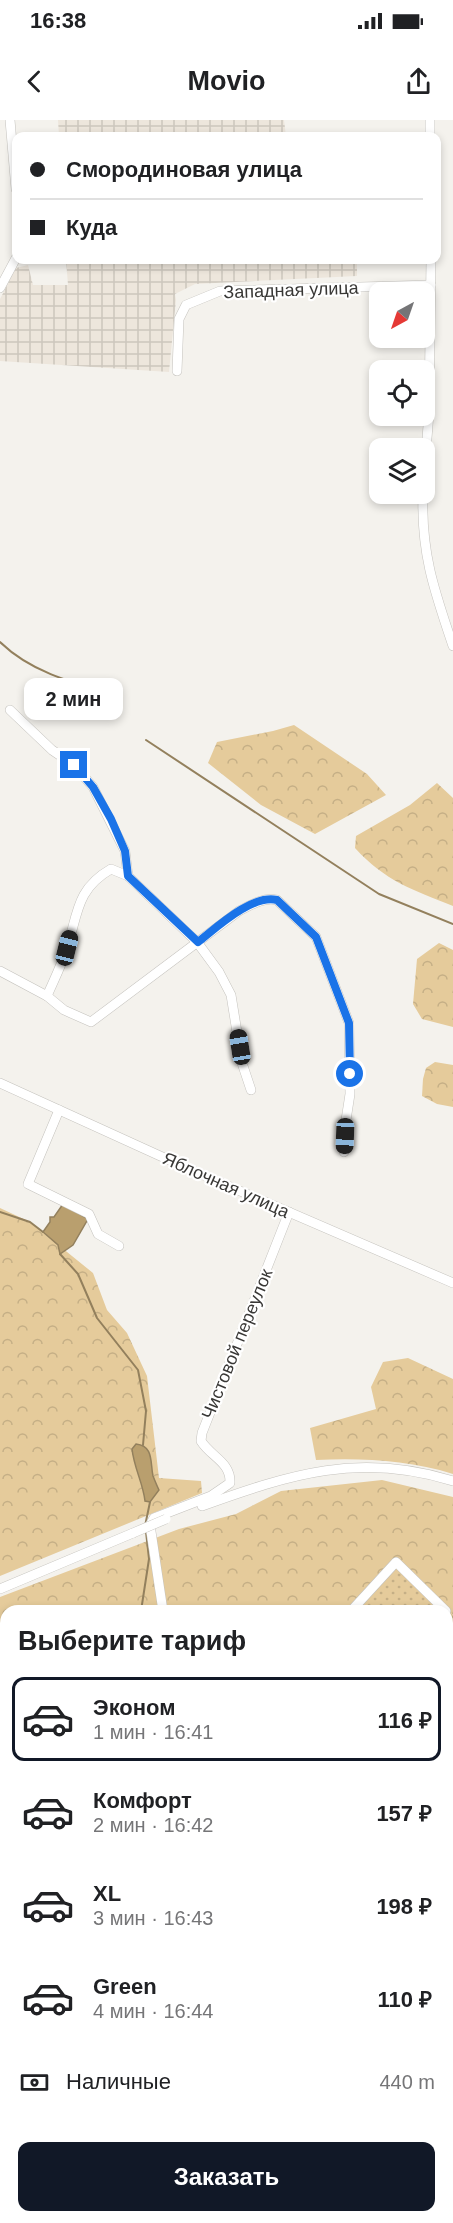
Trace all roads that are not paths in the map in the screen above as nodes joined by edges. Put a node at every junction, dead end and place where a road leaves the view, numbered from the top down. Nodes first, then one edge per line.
1 (10, 120) edge
2 (12, 143) edge
3 (13, 264) edge
4 (431, 264) edge
5 (431, 282) edge
6 (369, 287) edge
7 (0, 288) edge
8 (430, 348) edge
9 (177, 371) dead end
10 (427, 438) edge
11 (423, 504) edge
12 (449, 624) edge
13 (453, 646) edge
14 (10, 710) dead end
15 (128, 876) junction
16 (198, 942) junction
17 (0, 970) edge
18 (47, 996) junction
19 (0, 1083) edge
20 (251, 1090) dead end
21 (59, 1110) junction
22 (344, 1152) dead end
23 (289, 1212) junction
24 (119, 1246) dead end
25 (453, 1283) edge
26 (453, 1481) edge
27 (0, 1589) edge
28 (162, 1605) edge
29 (357, 1605) edge
30 (441, 1605) edge

1 - 2 street
3 - 7 street
4 - 5 street
6 - 9 street, Западная улица
8 - 10 street
11 - 12 street
12 - 13 street
14 - 15 street
15 - 16 street
15 - 18 street
16 - 18 street
16 - 20 street
16 - 22 street
17 - 18 street
19 - 21 street, Яблочная улица
21 - 23 street, Яблочная улица
21 - 24 street
23 - 25 street, Яблочная улица
23 - 28 street, Чистовой переулок
26 - 27 street, bridge
29 - 30 street

